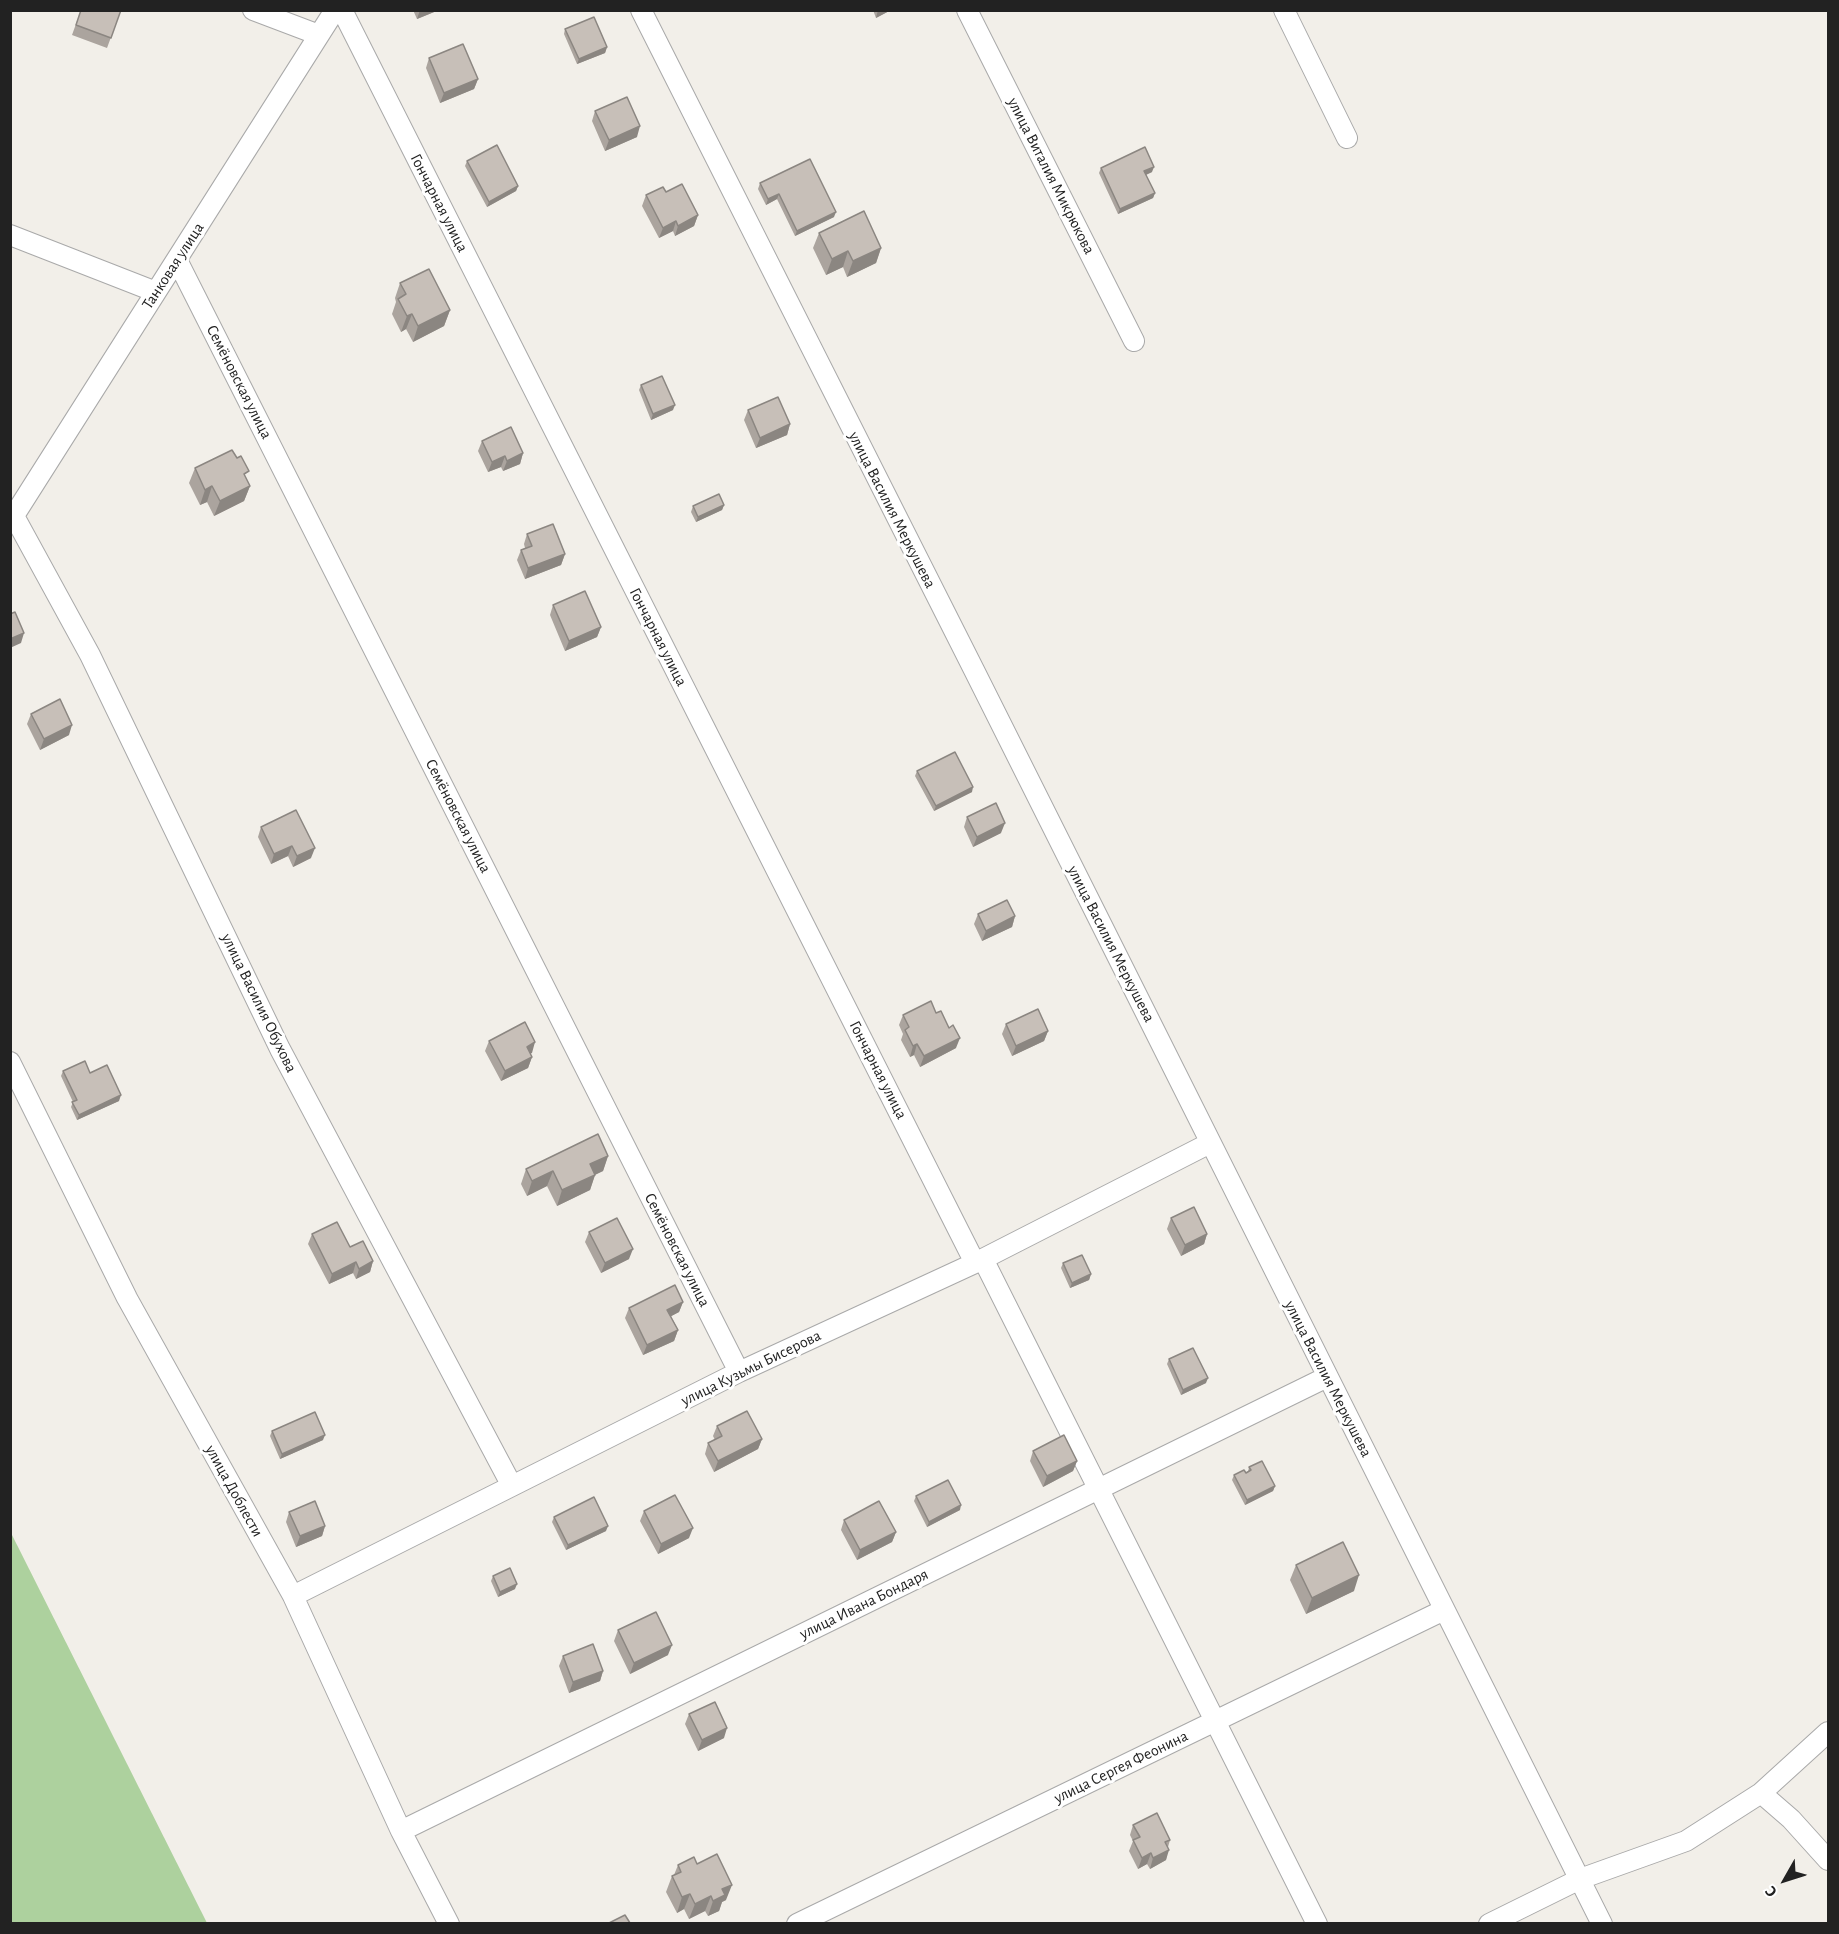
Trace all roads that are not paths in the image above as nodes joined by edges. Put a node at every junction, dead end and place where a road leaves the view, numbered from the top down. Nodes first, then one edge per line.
1 (254, 10) edge
2 (335, 10) edge
3 (342, 10) edge
4 (641, 10) edge
5 (967, 10) edge
6 (1284, 10) edge
7 (319, 34) junction
8 (1347, 138) dead end
9 (10, 235) edge
10 (177, 260) junction
11 (156, 292) junction
12 (1134, 341) dead end
13 (12, 519) edge
14 (10, 1062) edge
15 (1210, 1143) junction
16 (979, 1261) junction
17 (739, 1372) junction
18 (1327, 1377) junction
19 (512, 1486) junction
20 (1100, 1488) junction
21 (293, 1596) junction
22 (1444, 1610) junction
23 (1215, 1721) junction
24 (1828, 1732) edge
25 (1761, 1793) junction
26 (401, 1831) junction
27 (1828, 1860) edge
28 (1581, 1878) junction
29 (448, 1923) edge
30 (797, 1923) edge
31 (1317, 1923) edge
32 (1488, 1923) edge
33 (1602, 1923) edge

1 - 7 street
2 - 7 street, Танковая улица
3 - 16 street, Гончарная улица
4 - 15 street, улица Василия Меркушева
5 - 12 street, улица Виталия Микрюкова
6 - 8 street
7 - 10 street, Танковая улица
9 - 11 street
10 - 11 street, Танковая улица
10 - 17 street, Семёновская улица
11 - 13 street, Танковая улица
13 - 19 street, улица Василия Обухова
14 - 21 street, улица Доблести
15 - 16 street, улица Кузьмы Бисерова
15 - 18 street, улица Василия Меркушева
16 - 17 street, улица Кузьмы Бисерова
16 - 20 street, Гончарная улица
17 - 19 street, улица Кузьмы Бисерова
18 - 20 street, улица Ивана Бондаря
18 - 22 street, улица Василия Меркушева
19 - 21 street, улица Кузьмы Бисерова
20 - 23 street, Гончарная улица
20 - 26 street, улица Ивана Бондаря
21 - 26 street, улица Доблести
22 - 23 street, улица Сергея Феонина
22 - 28 street, улица Василия Меркушева
23 - 30 street, улица Сергея Феонина
23 - 31 street, Гончарная улица
24 - 25 street
25 - 27 street
25 - 28 street
26 - 29 street, улица Доблести
28 - 32 street
28 - 33 street, улица Василия Меркушева

